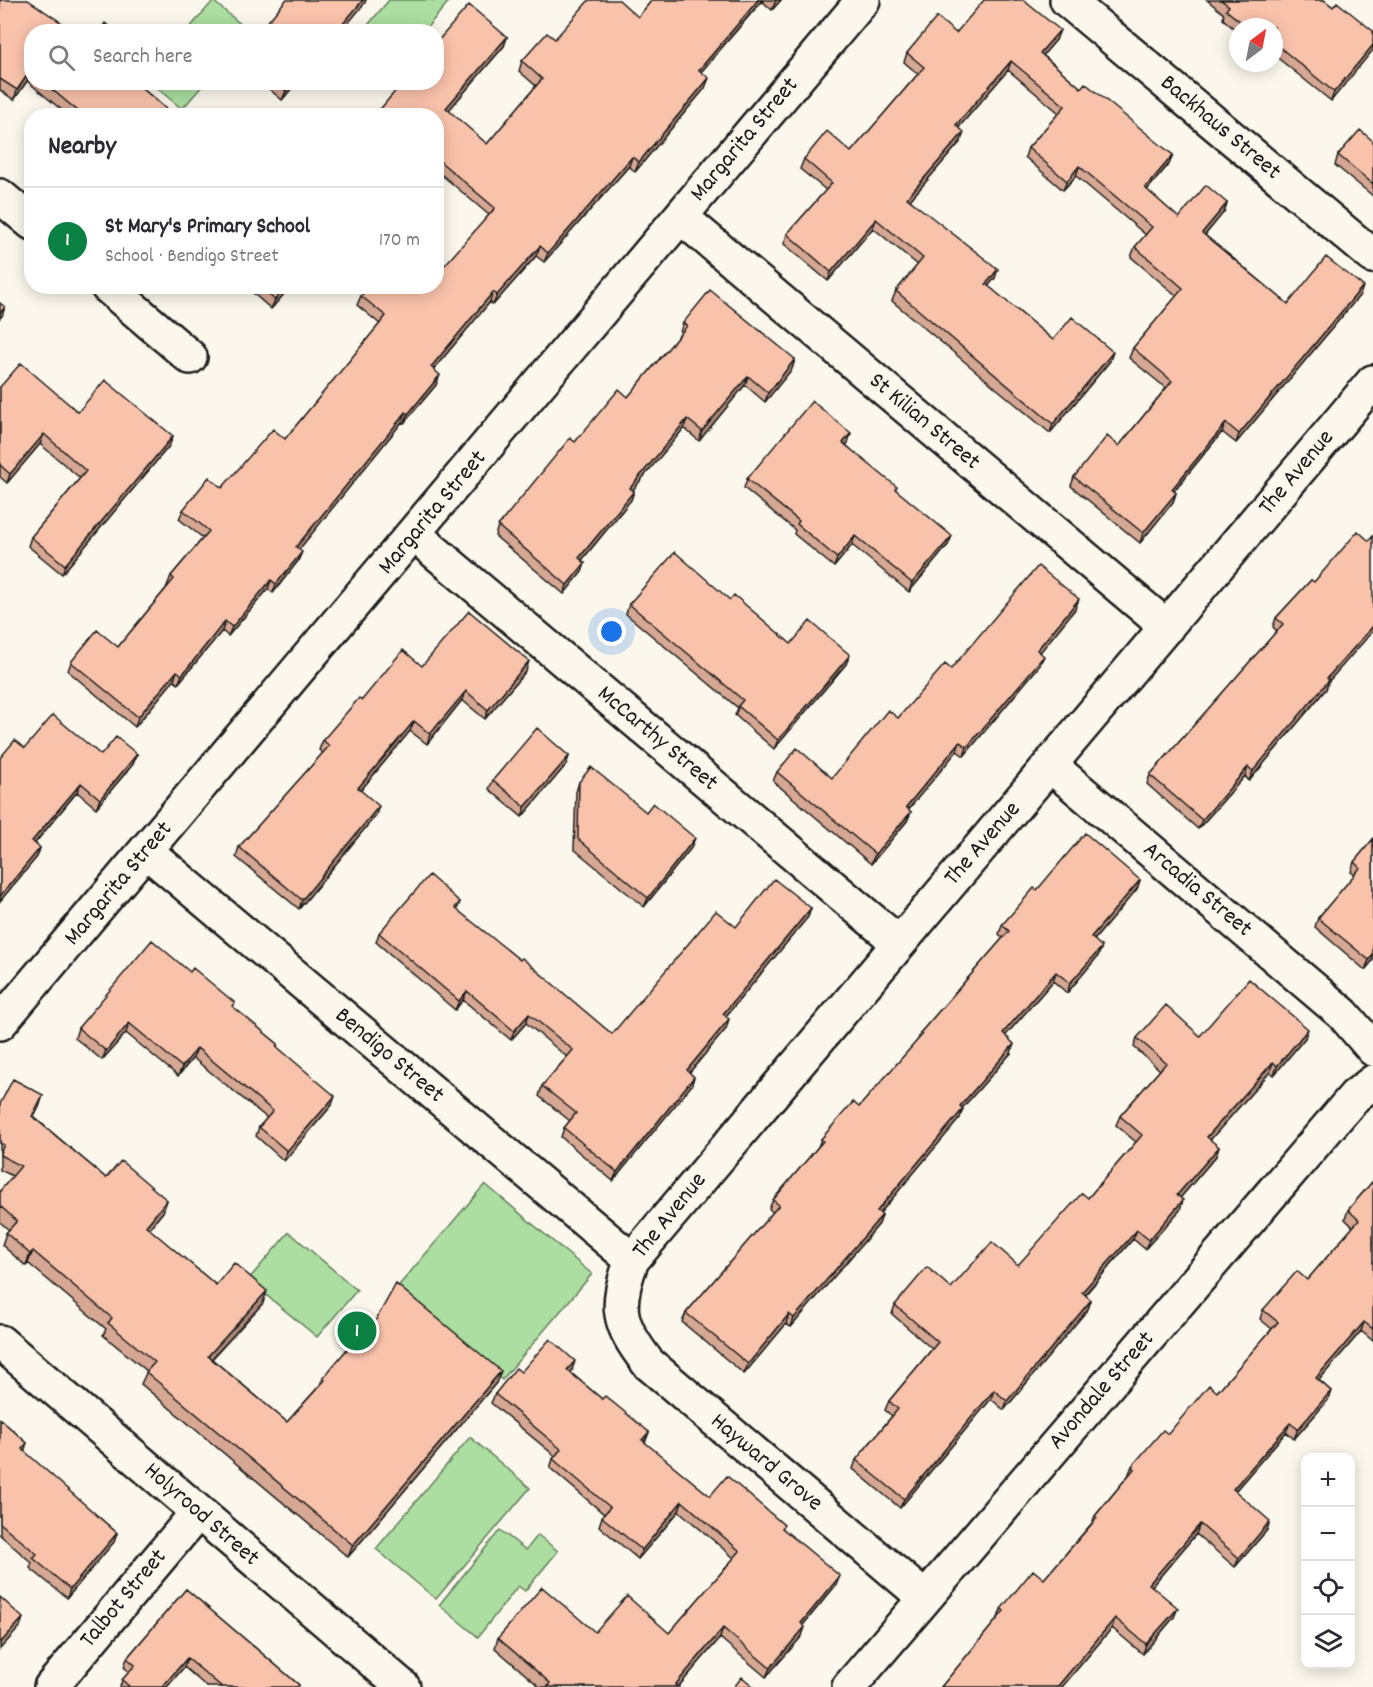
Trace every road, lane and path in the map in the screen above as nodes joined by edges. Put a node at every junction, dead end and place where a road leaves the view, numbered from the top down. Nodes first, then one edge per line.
1 (863, 0) edge
2 (1067, 0) edge
3 (0, 196) edge
4 (24, 216) edge
5 (681, 217) junction
6 (1373, 256) edge
7 (116, 294) edge
8 (190, 357) dead end
9 (1373, 382) edge
10 (415, 535) junction
11 (1167, 627) junction
12 (1051, 766) junction
13 (146, 851) junction
14 (899, 943) junction
15 (1343, 1014) junction
16 (0, 1023) edge
17 (1373, 1031) edge
18 (1373, 1049) edge
19 (1373, 1063) edge
20 (1364, 1089) edge
21 (632, 1260) junction
22 (621, 1317) joint
23 (0, 1342) edge
24 (198, 1512) junction
25 (925, 1598) junction
26 (51, 1687) edge
27 (403, 1687) edge
28 (849, 1687) edge

1 - 5 street, Margarita Street
2 - 6 street, Backhaus Street
3 - 4 street
5 - 10 street, Margarita Street
5 - 11 street, St Kilian Street
7 - 8 street
9 - 11 street, The Avenue
10 - 13 street, Margarita Street
10 - 14 street, McCarthy Street
11 - 12 street, The Avenue
12 - 14 street, The Avenue
12 - 15 street, Arcadia Street
13 - 16 street, Margarita Street
13 - 21 street, Bendigo Street
14 - 21 street, The Avenue
15 - 17 street, Arcadia Street
15 - 18 street, Arcadia Street
18 - 19 street
19 - 20 street, Avondale Street
20 - 25 street, Avondale Street
21 - 22 street, The Avenue
22 - 25 street, Hayward Grove
23 - 24 street, Holyrood Street
24 - 26 street, Talbot Street
24 - 27 street, Holyrood Street
25 - 28 street, Avondale Street

